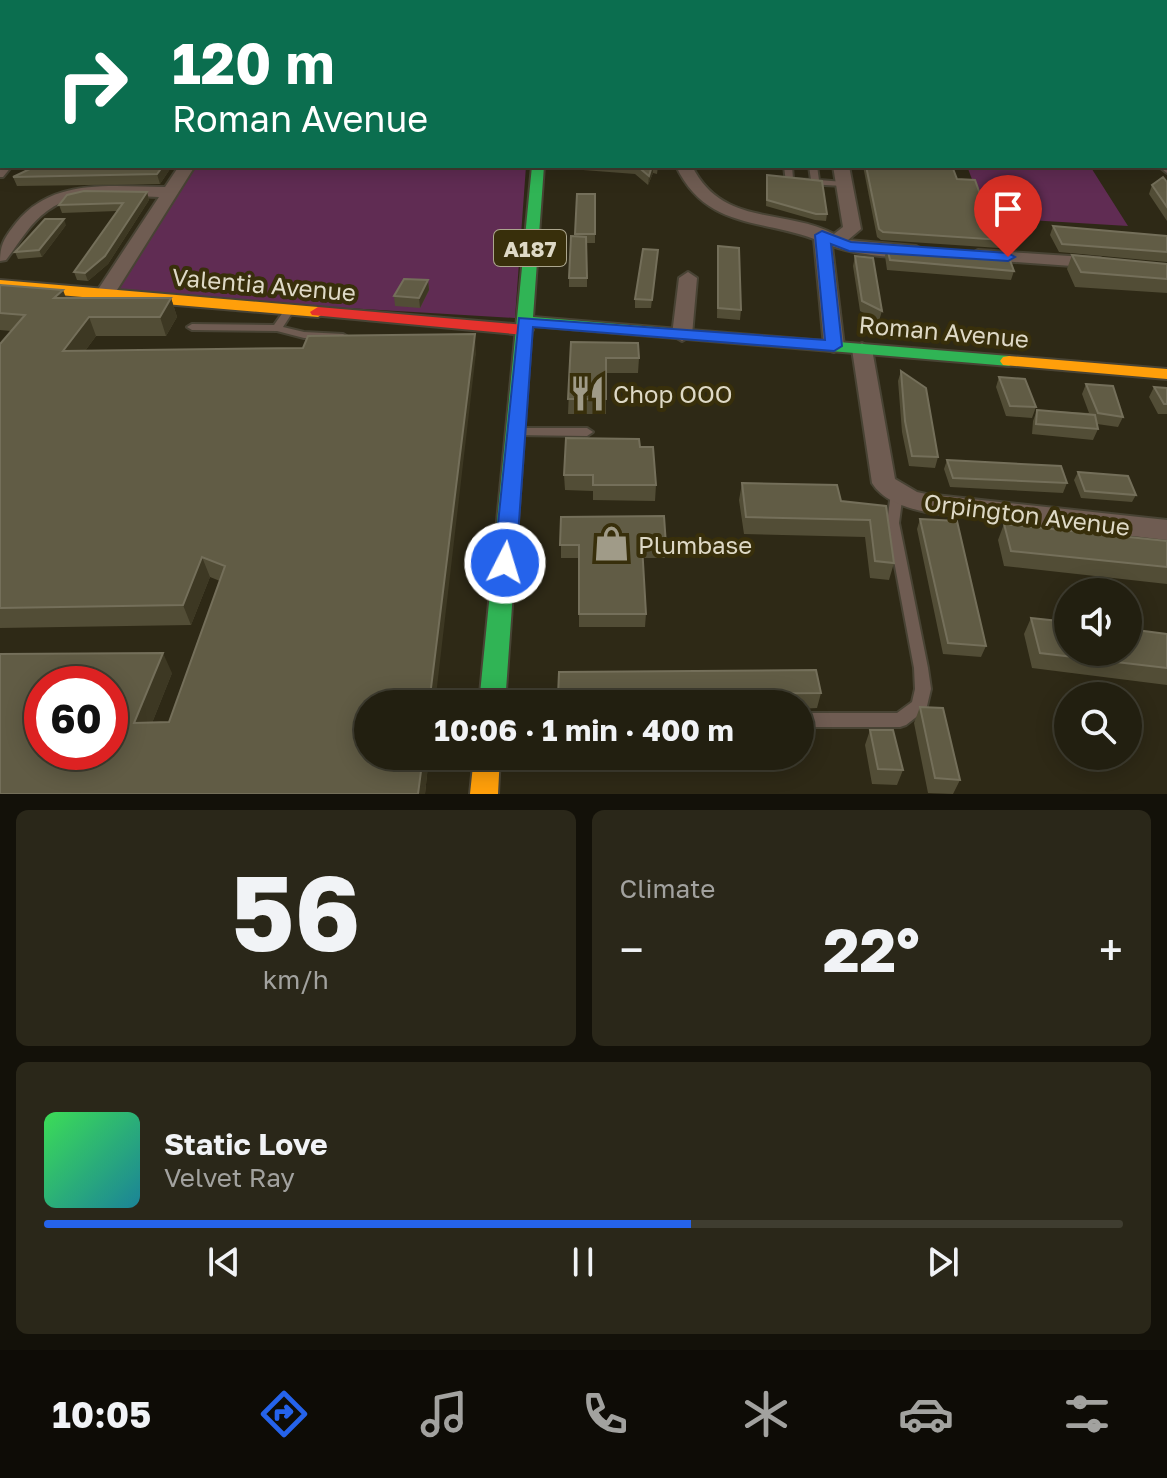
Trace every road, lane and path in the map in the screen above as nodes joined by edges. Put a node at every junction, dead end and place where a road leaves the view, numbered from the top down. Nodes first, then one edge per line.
1 (186, 168) edge
2 (538, 168) edge
3 (685, 168) edge
4 (788, 168) edge
5 (813, 168) edge
6 (841, 168) edge
7 (815, 182) junction
8 (844, 184) junction
9 (171, 192) junction
10 (830, 238) junction
11 (928, 252) edge
12 (960, 254) edge
13 (0, 256) edge
14 (1119, 264) edge
15 (688, 278) dead end
16 (0, 285) edge
17 (105, 294) junction
18 (289, 310) junction
19 (525, 326) junction
20 (192, 327) dead end
21 (277, 328) junction
22 (682, 335) junction
23 (363, 338) edge
24 (834, 346) junction
25 (862, 349) junction
26 (1167, 374) edge
27 (517, 432) junction
28 (587, 432) dead end
29 (897, 493) junction
30 (1167, 530) edge
31 (493, 690) edge
32 (814, 720) edge
33 (486, 770) edge
34 (484, 794) edge

1 - 9 street
2 - 19 street, A187
3 - 10 street
4 - 7 lane
5 - 7 lane
6 - 8 street
7 - 8 lane
8 - 10 street
9 - 13 street
9 - 17 street
10 - 11 street
10 - 24 street
12 - 14 street
15 - 22 street
16 - 17 street, Valentia Avenue
17 - 18 street, Valentia Avenue
18 - 19 street, Valentia Avenue
18 - 21 lane
19 - 22 street, Roman Avenue
19 - 27 street, A187
20 - 21 lane
21 - 23 lane
22 - 24 street, Roman Avenue
24 - 25 street, Roman Avenue
25 - 26 street, Roman Avenue
25 - 29 street, Orpington Avenue
27 - 28 lane
27 - 31 street, A187
29 - 30 street, Orpington Avenue
29 - 32 lane
33 - 34 street

